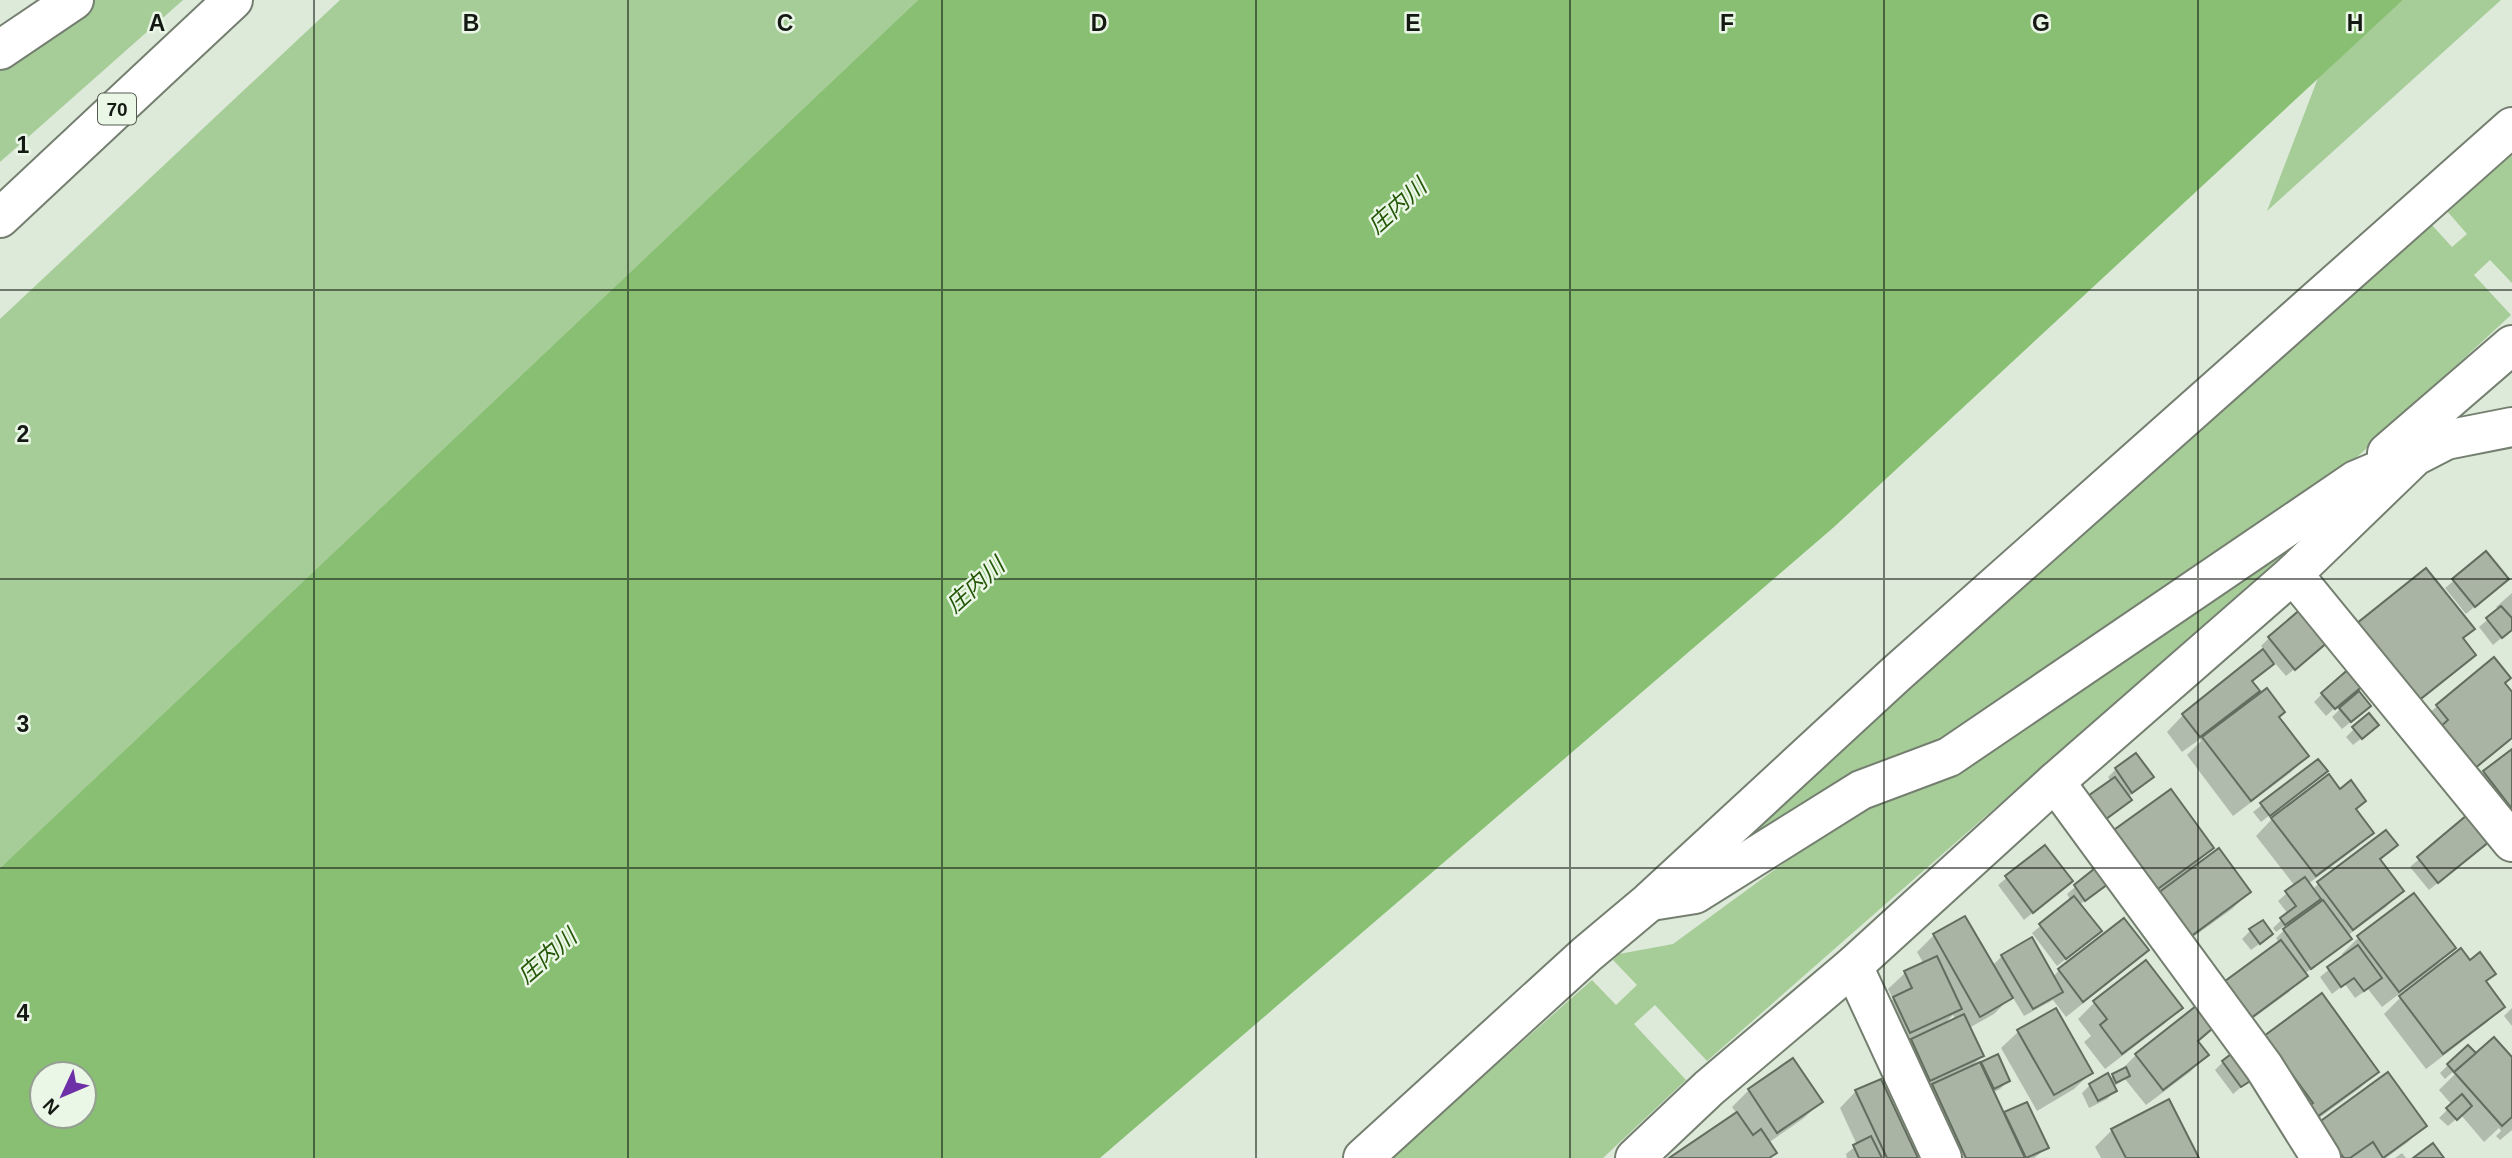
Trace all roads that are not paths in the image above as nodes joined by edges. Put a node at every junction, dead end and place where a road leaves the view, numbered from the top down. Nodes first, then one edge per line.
1 (74, 0) edge
2 (233, 0) edge
3 (0, 50) edge
4 (2512, 127) edge
5 (0, 218) edge
6 (2512, 345) edge
7 (2512, 427) edge
8 (2414, 456) junction
9 (2356, 480) junction
10 (2293, 574) junction
11 (2055, 782) junction
12 (2512, 842) edge
13 (1649, 902) junction
14 (1853, 966) junction
15 (1363, 1158) edge
16 (1635, 1158) edge
17 (1942, 1158) edge
18 (2321, 1158) edge

1 - 3 street
2 - 5 street, 70
4 - 13 street
6 - 9 street
7 - 8 street
8 - 9 street
8 - 10 street
9 - 13 street
10 - 11 street
10 - 12 street
11 - 14 street
11 - 18 street
13 - 15 street
14 - 16 street
14 - 17 street

